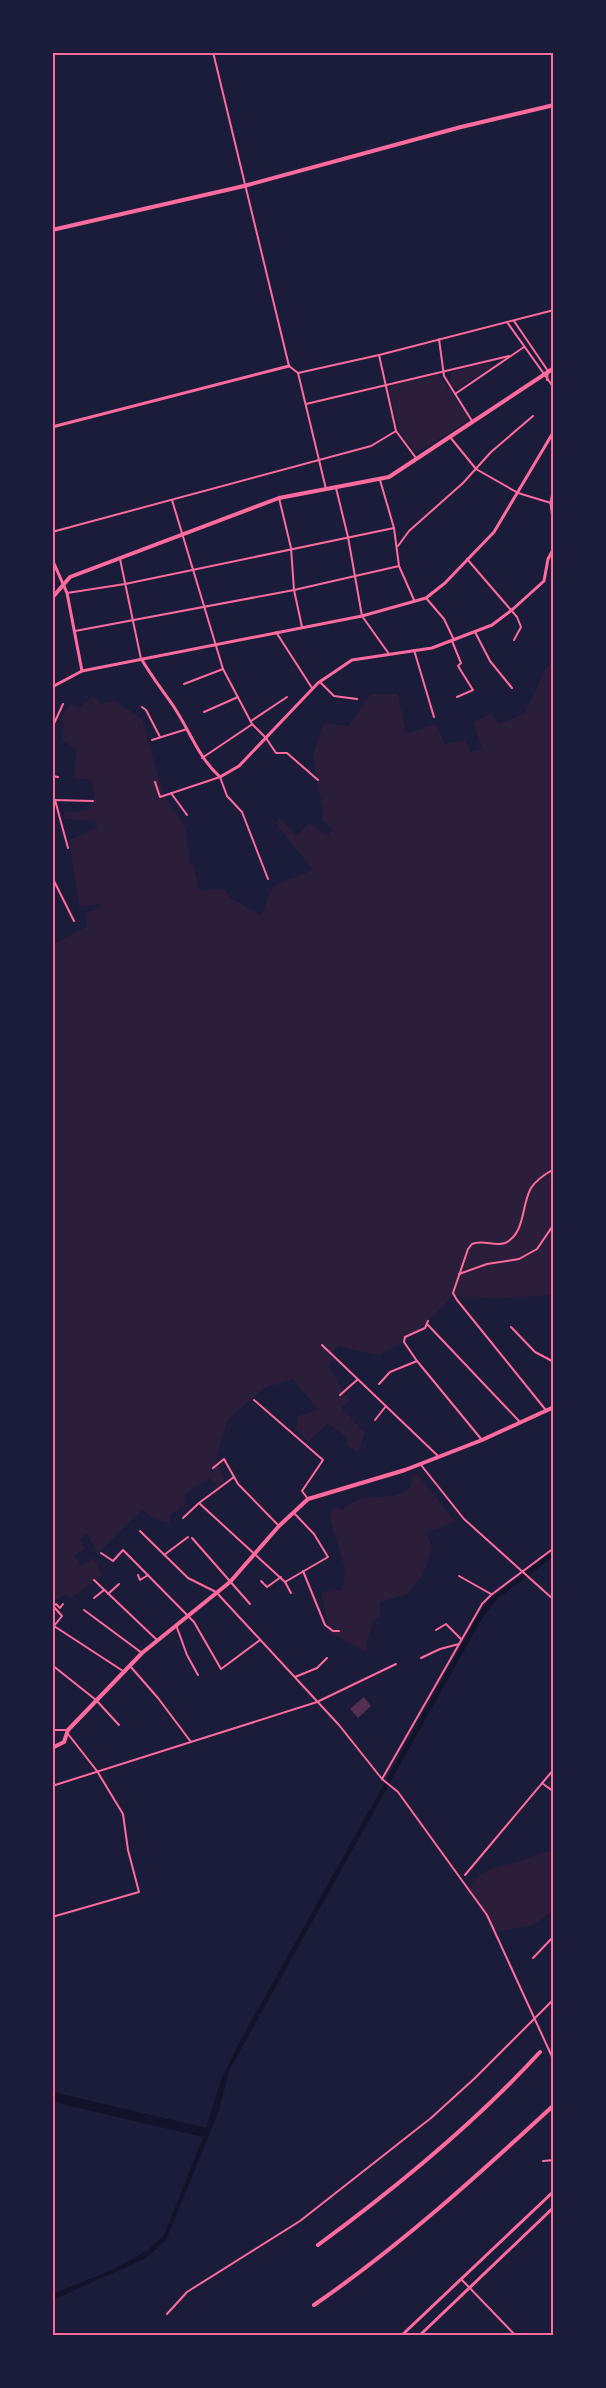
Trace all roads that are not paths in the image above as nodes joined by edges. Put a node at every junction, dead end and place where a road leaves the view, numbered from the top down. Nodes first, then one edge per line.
1 (213, 52) edge
2 (554, 105) edge
3 (244, 186) junction
4 (52, 230) edge
5 (554, 310) edge
6 (513, 320) junction
7 (507, 322) junction
8 (439, 339) junction
9 (524, 347) junction
10 (379, 355) junction
11 (509, 356) junction
12 (289, 366) junction
13 (554, 368) edge
14 (445, 371) junction
15 (548, 371) junction
16 (298, 373) junction
17 (543, 375) junction
18 (547, 380) junction
19 (386, 384) junction
20 (554, 388) edge
21 (455, 394) junction
22 (306, 404) junction
23 (533, 416) dead end
24 (473, 422) junction
25 (52, 427) edge
26 (396, 431) junction
27 (553, 432) edge
28 (450, 437) junction
29 (320, 460) junction
30 (417, 460) junction
31 (476, 469) junction
32 (380, 480) junction
33 (554, 486) edge
34 (336, 488) junction
35 (327, 489) junction
36 (518, 493) junction
37 (279, 498) junction
38 (172, 500) junction
39 (550, 502) junction
40 (554, 527) edge
41 (394, 528) junction
42 (52, 531) edge
43 (183, 534) junction
44 (348, 537) junction
45 (398, 546) junction
46 (291, 548) junction
47 (554, 548) edge
48 (52, 559) edge
49 (120, 559) junction
50 (467, 559) junction
51 (399, 566) junction
52 (194, 569) junction
53 (356, 576) junction
54 (64, 584) junction
55 (125, 584) junction
56 (294, 590) junction
57 (67, 593) junction
58 (52, 598) edge
59 (426, 598) junction
60 (415, 602) junction
61 (205, 607) junction
62 (512, 610) junction
63 (362, 616) junction
64 (133, 621) junction
65 (302, 627) junction
66 (75, 631) junction
67 (276, 632) junction
68 (475, 632) junction
69 (514, 640) dead end
70 (453, 641) junction
71 (214, 646) junction
72 (414, 650) junction
73 (389, 654) junction
74 (142, 660) junction
75 (223, 669) junction
76 (82, 671) junction
77 (320, 682) junction
78 (184, 684) dead end
79 (52, 687) edge
80 (512, 688) dead end
81 (312, 689) junction
82 (287, 696) dead end
83 (238, 697) junction
84 (458, 697) dead end
85 (357, 699) dead end
86 (63, 704) dead end
87 (142, 707) dead end
88 (204, 712) dead end
89 (434, 717) dead end
90 (251, 723) junction
91 (52, 728) edge
92 (186, 729) junction
93 (160, 737) junction
94 (266, 738) junction
95 (152, 740) dead end
96 (202, 758) junction
97 (52, 776) edge
98 (58, 777) dead end
99 (220, 777) junction
100 (318, 780) dead end
101 (155, 782) dead end
102 (171, 793) junction
103 (54, 800) edge
104 (93, 801) dead end
105 (187, 815) dead end
106 (68, 848) dead end
107 (52, 877) edge
108 (268, 879) dead end
109 (74, 921) dead end
110 (554, 1169) edge
111 (554, 1224) edge
112 (459, 1274) junction
113 (511, 1328) dead end
114 (322, 1345) dead end
115 (417, 1361) junction
116 (554, 1362) edge
117 (357, 1380) junction
118 (379, 1384) dead end
119 (340, 1395) dead end
120 (254, 1400) dead end
121 (386, 1406) junction
122 (554, 1407) edge
123 (546, 1410) junction
124 (375, 1420) dead end
125 (520, 1422) junction
126 (482, 1440) junction
127 (438, 1456) junction
128 (420, 1464) junction
129 (213, 1468) dead end
130 (234, 1477) junction
131 (308, 1499) junction
132 (199, 1503) junction
133 (293, 1512) junction
134 (183, 1518) dead end
135 (279, 1526) junction
136 (140, 1531) dead end
137 (554, 1548) edge
138 (101, 1553) dead end
139 (164, 1555) junction
140 (255, 1555) junction
141 (303, 1571) junction
142 (521, 1572) junction
143 (138, 1575) dead end
144 (148, 1575) junction
145 (459, 1576) dead end
146 (281, 1577) junction
147 (94, 1580) dead end
148 (261, 1581) dead end
149 (230, 1582) junction
150 (285, 1582) junction
151 (119, 1584) dead end
152 (104, 1590) junction
153 (216, 1592) junction
154 (291, 1593) dead end
155 (108, 1594) junction
156 (491, 1594) junction
157 (94, 1598) dead end
158 (554, 1600) edge
159 (63, 1604) dead end
160 (250, 1604) dead end
161 (84, 1610) dead end
162 (189, 1616) junction
163 (176, 1625) junction
164 (436, 1630) dead end
165 (339, 1631) dead end
166 (461, 1639) junction
167 (157, 1640) junction
168 (260, 1640) junction
169 (459, 1644) junction
170 (142, 1653) junction
171 (327, 1658) dead end
172 (421, 1658) dead end
173 (396, 1664) dead end
174 (52, 1665) edge
175 (130, 1666) junction
176 (124, 1672) junction
177 (198, 1675) dead end
178 (295, 1677) junction
179 (96, 1700) junction
180 (317, 1702) junction
181 (118, 1725) dead end
182 (52, 1730) edge
183 (68, 1732) junction
184 (191, 1742) junction
185 (52, 1748) edge
186 (554, 1769) edge
187 (97, 1771) junction
188 (382, 1779) junction
189 (542, 1783) junction
190 (52, 1786) edge
191 (554, 1792) edge
192 (465, 1875) dead end
193 (52, 1917) edge
194 (554, 1936) edge
195 (533, 1958) dead end
196 (554, 1999) edge
197 (534, 2019) junction
198 (540, 2052) dead end
199 (554, 2061) edge
200 (554, 2104) edge
201 (554, 2160) edge
202 (543, 2162) dead end
203 (553, 2193) edge
204 (554, 2207) edge
205 (318, 2245) dead end
206 (462, 2280) junction
207 (470, 2288) junction
208 (314, 2305) dead end
209 (167, 2314) dead end
210 (401, 2336) edge
211 (419, 2336) edge
212 (516, 2336) edge

1 - 3 street
2 - 3 main road
3 - 4 main road
3 - 12 street
5 - 6 street
6 - 7 street
6 - 15 street
7 - 8 street
7 - 9 street
8 - 10 street
8 - 14 street
9 - 11 street
9 - 17 street
10 - 16 street
10 - 19 street
11 - 14 street
11 - 21 street
12 - 16 street
12 - 25 street
13 - 15 main road
14 - 19 street
14 - 21 street
15 - 17 main road
15 - 18 street
16 - 22 street
17 - 18 street
17 - 24 main road
18 - 20 street
19 - 22 street
19 - 26 street
21 - 24 street
22 - 29 street
23 - 31 street
24 - 28 main road
26 - 29 street
26 - 30 street
27 - 36 street
28 - 30 main road
28 - 31 street
29 - 35 street
29 - 38 street
30 - 32 main road
31 - 36 street
31 - 45 street
32 - 34 main road
32 - 41 street
33 - 39 street
34 - 35 main road
34 - 44 street
35 - 37 main road
36 - 39 street
36 - 50 street
37 - 43 main road
37 - 46 street
38 - 42 street
38 - 43 street
39 - 40 street
41 - 44 street
41 - 45 street
43 - 49 main road
43 - 52 street
44 - 46 street
44 - 53 street
45 - 51 street
46 - 52 street
46 - 56 street
47 - 62 street
48 - 54 street
49 - 54 main road
49 - 55 street
50 - 59 street
50 - 62 street
51 - 53 street
51 - 60 street
52 - 55 street
52 - 61 street
53 - 56 street
53 - 63 street
54 - 57 street
54 - 58 main road
55 - 57 street
55 - 64 street
56 - 61 street
56 - 65 street
57 - 66 street
59 - 60 street
59 - 70 street
60 - 63 street
61 - 64 street
61 - 71 street
62 - 68 street
62 - 69 street
63 - 65 street
63 - 73 street
64 - 66 street
64 - 74 street
65 - 67 street
66 - 76 street
67 - 71 street
67 - 81 street
68 - 70 street
68 - 80 street
70 - 72 street
70 - 84 street
71 - 74 street
71 - 75 street
72 - 73 street
72 - 89 street
73 - 77 street
74 - 76 street
74 - 92 street
75 - 78 street
75 - 83 street
76 - 79 street
77 - 81 street
77 - 85 street
81 - 94 street
82 - 90 street
83 - 88 street
83 - 90 street
86 - 91 street
87 - 93 street
90 - 94 street
90 - 96 street
92 - 93 street
92 - 96 street
93 - 95 street
94 - 99 street
94 - 100 street
96 - 99 street
97 - 98 street
99 - 102 street
99 - 108 street
101 - 102 street
102 - 105 street
103 - 104 street
103 - 106 street
107 - 109 street
110 - 112 street
111 - 112 street
112 - 123 street
113 - 116 street
114 - 117 street
115 - 118 street
115 - 125 street
115 - 126 street
117 - 119 street
117 - 121 street
120 - 131 street
121 - 124 street
121 - 127 street
122 - 123 main road
123 - 125 main road
125 - 126 main road
126 - 127 main road
127 - 128 main road
128 - 131 main road
128 - 142 street
129 - 130 street
130 - 132 street
130 - 135 street
131 - 133 main road
132 - 134 street
132 - 140 street
133 - 135 main road
133 - 141 street
135 - 140 main road
136 - 139 street
137 - 142 street
138 - 144 street
139 - 149 street
139 - 153 street
140 - 146 street
140 - 149 main road
141 - 150 street
141 - 165 street
142 - 156 street
142 - 158 street
143 - 144 street
144 - 162 street
145 - 156 street
146 - 148 street
146 - 150 street
147 - 152 street
149 - 153 main road
149 - 160 street
150 - 154 street
151 - 155 street
152 - 155 street
152 - 157 street
153 - 162 main road
153 - 168 street
155 - 167 street
156 - 166 street
159 - 176 street
161 - 170 street
162 - 163 main road
162 - 168 street
163 - 167 main road
163 - 177 street
164 - 166 street
166 - 169 street
167 - 170 main road
168 - 178 street
169 - 172 street
169 - 188 street
170 - 175 main road
171 - 178 street
173 - 180 street
174 - 179 street
175 - 176 main road
175 - 184 street
176 - 179 main road
178 - 180 street
179 - 181 street
179 - 183 main road
180 - 184 street
180 - 188 street
182 - 183 street
183 - 185 main road
183 - 187 street
184 - 187 street
186 - 189 street
187 - 190 street
187 - 193 street
188 - 197 street
189 - 191 street
189 - 192 street
194 - 195 street
196 - 197 street
197 - 199 street
197 - 209 street
198 - 205 main road
200 - 208 main road
201 - 202 street
203 - 206 street
204 - 207 street
206 - 207 street
206 - 210 street
207 - 211 street
207 - 212 street

